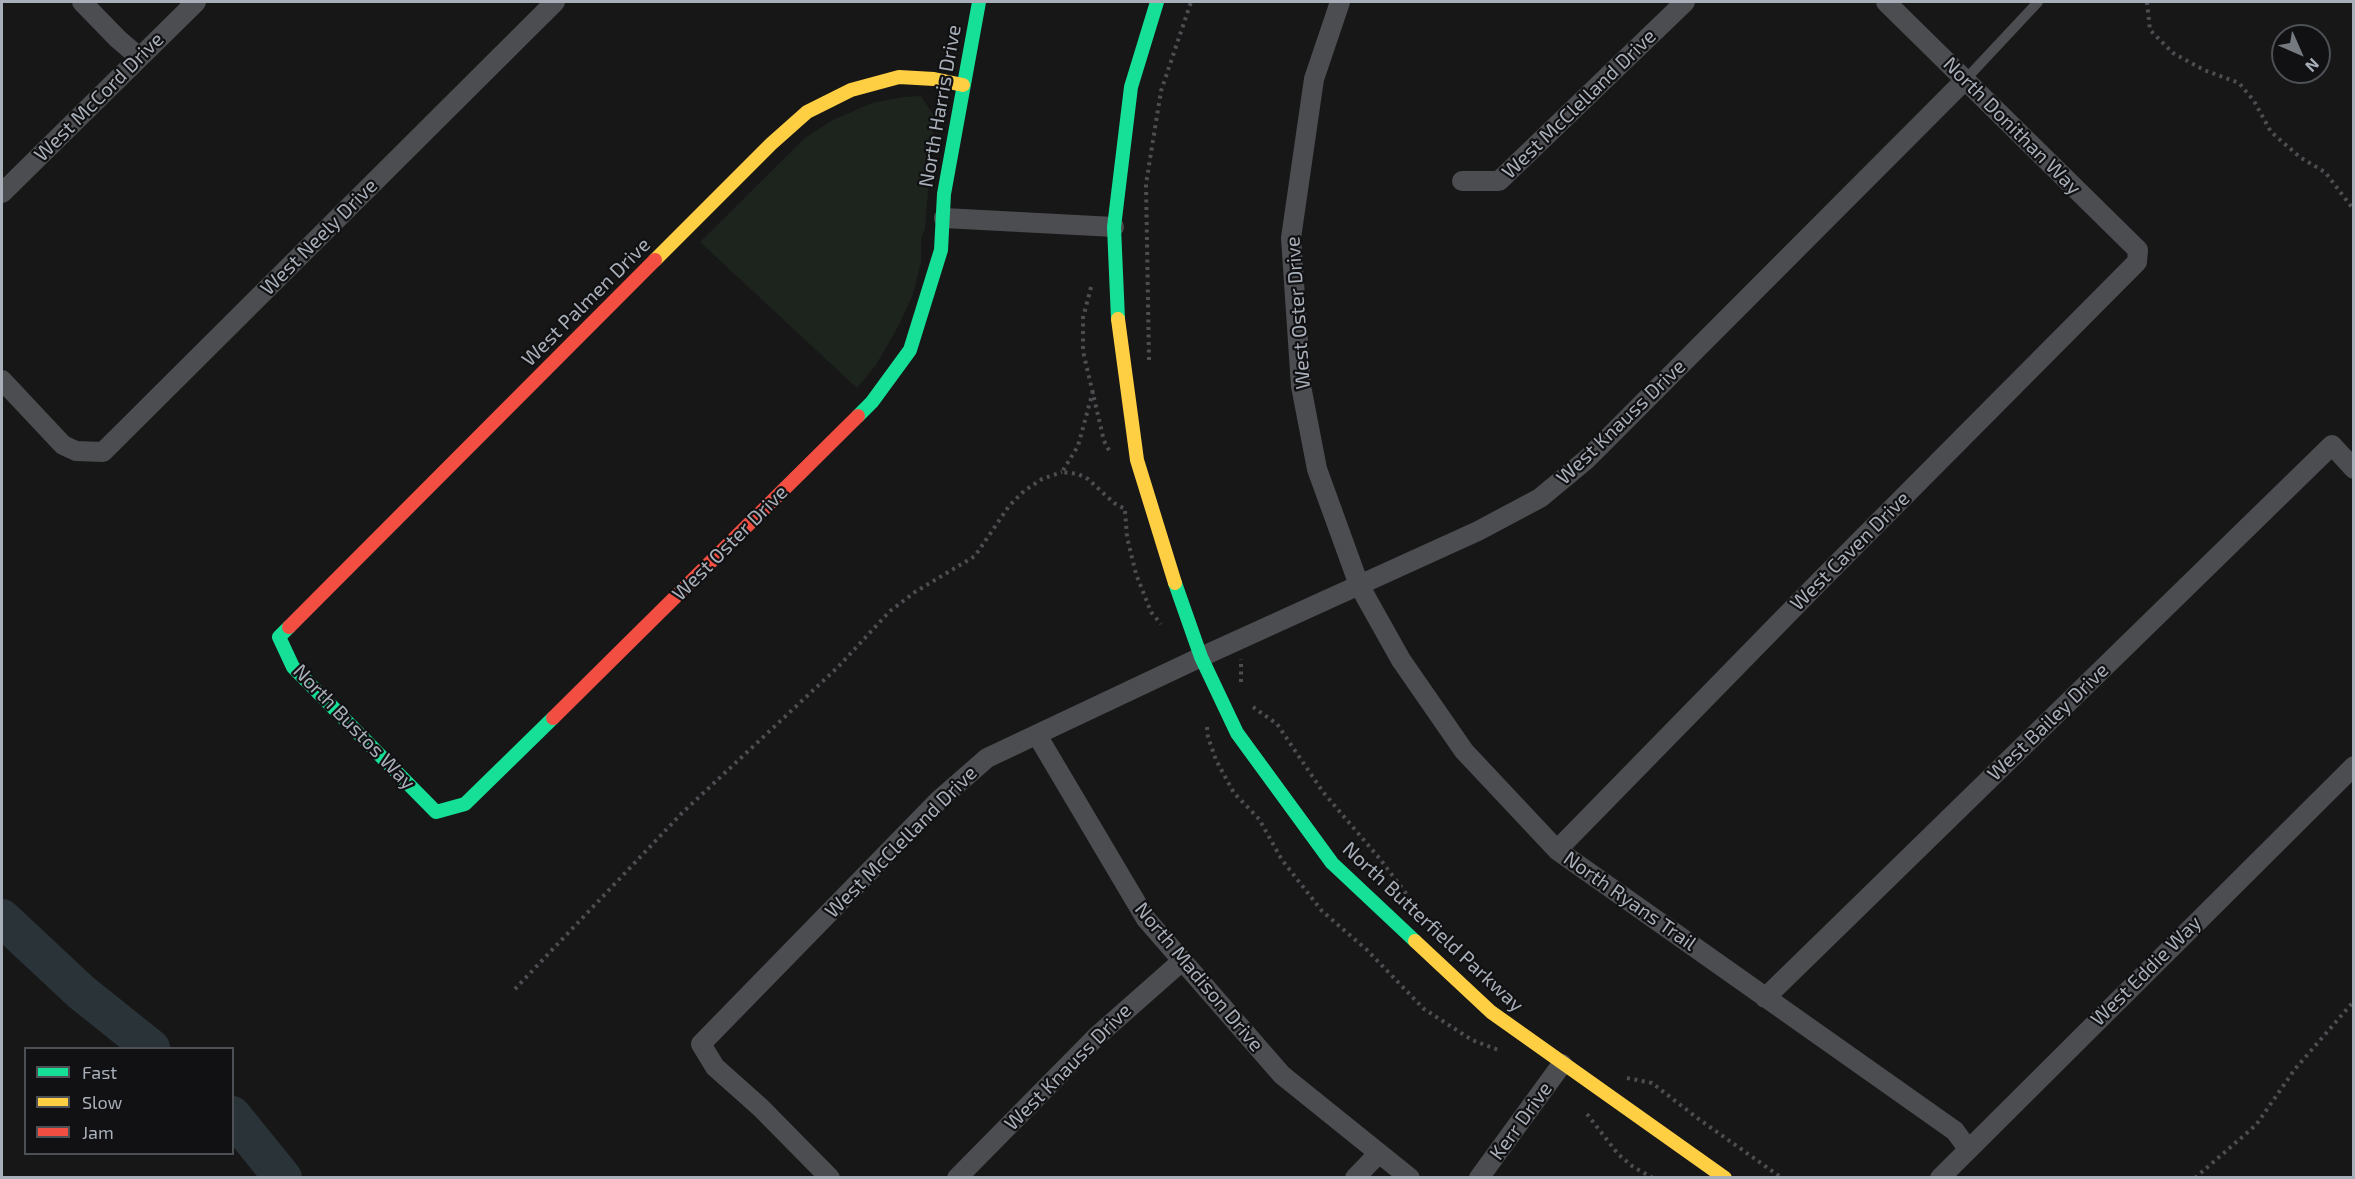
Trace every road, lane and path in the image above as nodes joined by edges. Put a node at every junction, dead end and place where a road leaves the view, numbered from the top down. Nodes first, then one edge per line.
1 (82, 2) edge
2 (196, 2) edge
3 (555, 2) edge
4 (979, 2) edge
5 (1156, 2) edge
6 (1191, 2) edge
7 (1340, 2) edge
8 (1685, 2) edge
9 (1886, 2) edge
10 (2038, 2) edge
11 (2147, 2) edge
12 (139, 57) junction
13 (1965, 80) junction
14 (963, 85) junction
15 (1462, 182) dead end
16 (2, 193) edge
17 (2354, 210) edge
18 (944, 218) junction
19 (1114, 228) junction
20 (2138, 250) joint
21 (1149, 360) dead end
22 (2, 380) edge
23 (1093, 390) dead end
24 (2354, 469) edge
25 (1062, 472) junction
26 (1125, 509) dead end
27 (1359, 585) junction
28 (1244, 637) junction
29 (279, 638) joint
30 (1201, 657) junction
31 (1241, 685) dead end
32 (1249, 701) dead end
33 (1207, 720) dead end
34 (1037, 735) junction
35 (2354, 766) edge
36 (436, 812) joint
37 (1557, 850) junction
38 (1415, 906) dead end
39 (1182, 961) junction
40 (515, 989) dead end
41 (1765, 998) junction
42 (2354, 1001) edge
43 (1501, 1051) dead end
44 (1562, 1064) junction
45 (1617, 1075) dead end
46 (1587, 1114) dead end
47 (1968, 1149) junction
48 (1379, 1153) junction
49 (830, 1178) edge
50 (957, 1178) edge
51 (1355, 1178) edge
52 (1410, 1178) edge
53 (1479, 1178) edge
54 (1653, 1178) edge
55 (1725, 1178) edge
56 (1782, 1178) edge
57 (1940, 1178) edge
58 (2195, 1178) edge

1 - 12 street
2 - 12 street, West McCord Drive
3 - 22 street, West Neely Drive
4 - 14 street, North Harris Drive
5 - 19 street, North Butterfield Parkway
6 - 21 path
7 - 27 street, West Oster Drive
8 - 15 street, West McClelland Drive
9 - 13 street, North Donithan Way
10 - 13 lane
11 - 17 path
12 - 16 street, West McCord Drive
13 - 20 street, North Donithan Way
13 - 27 street, West Knauss Drive
14 - 18 street, North Harris Drive
14 - 29 street, West Palmen Drive
18 - 19 street
18 - 36 street, West Oster Drive
19 - 30 street, North Butterfield Parkway
20 - 37 street, West Caven Drive
23 - 25 path
24 - 41 street, West Bailey Drive
25 - 26 path
25 - 40 path
27 - 28 street, West Knauss Drive
27 - 37 street, North Ryans Trail
28 - 30 street, West Knauss Drive
28 - 31 path
29 - 36 street, North Bustos Way
30 - 34 street, West McClelland Drive
30 - 44 street, North Butterfield Parkway
32 - 38 path
33 - 43 path
34 - 39 street, North Madison Drive
34 - 49 street, West McClelland Drive
35 - 47 street, West Eddie Way
37 - 41 street, North Ryans Trail
39 - 48 street, North Madison Drive
39 - 50 street, West Knauss Drive
41 - 47 street, North Ryans Trail
42 - 58 path
44 - 53 street, Kerr Drive
44 - 55 street, North Butterfield Parkway
45 - 56 path
46 - 54 path
47 - 57 street, West Eddie Way
48 - 51 street
48 - 52 street, North Madison Drive

